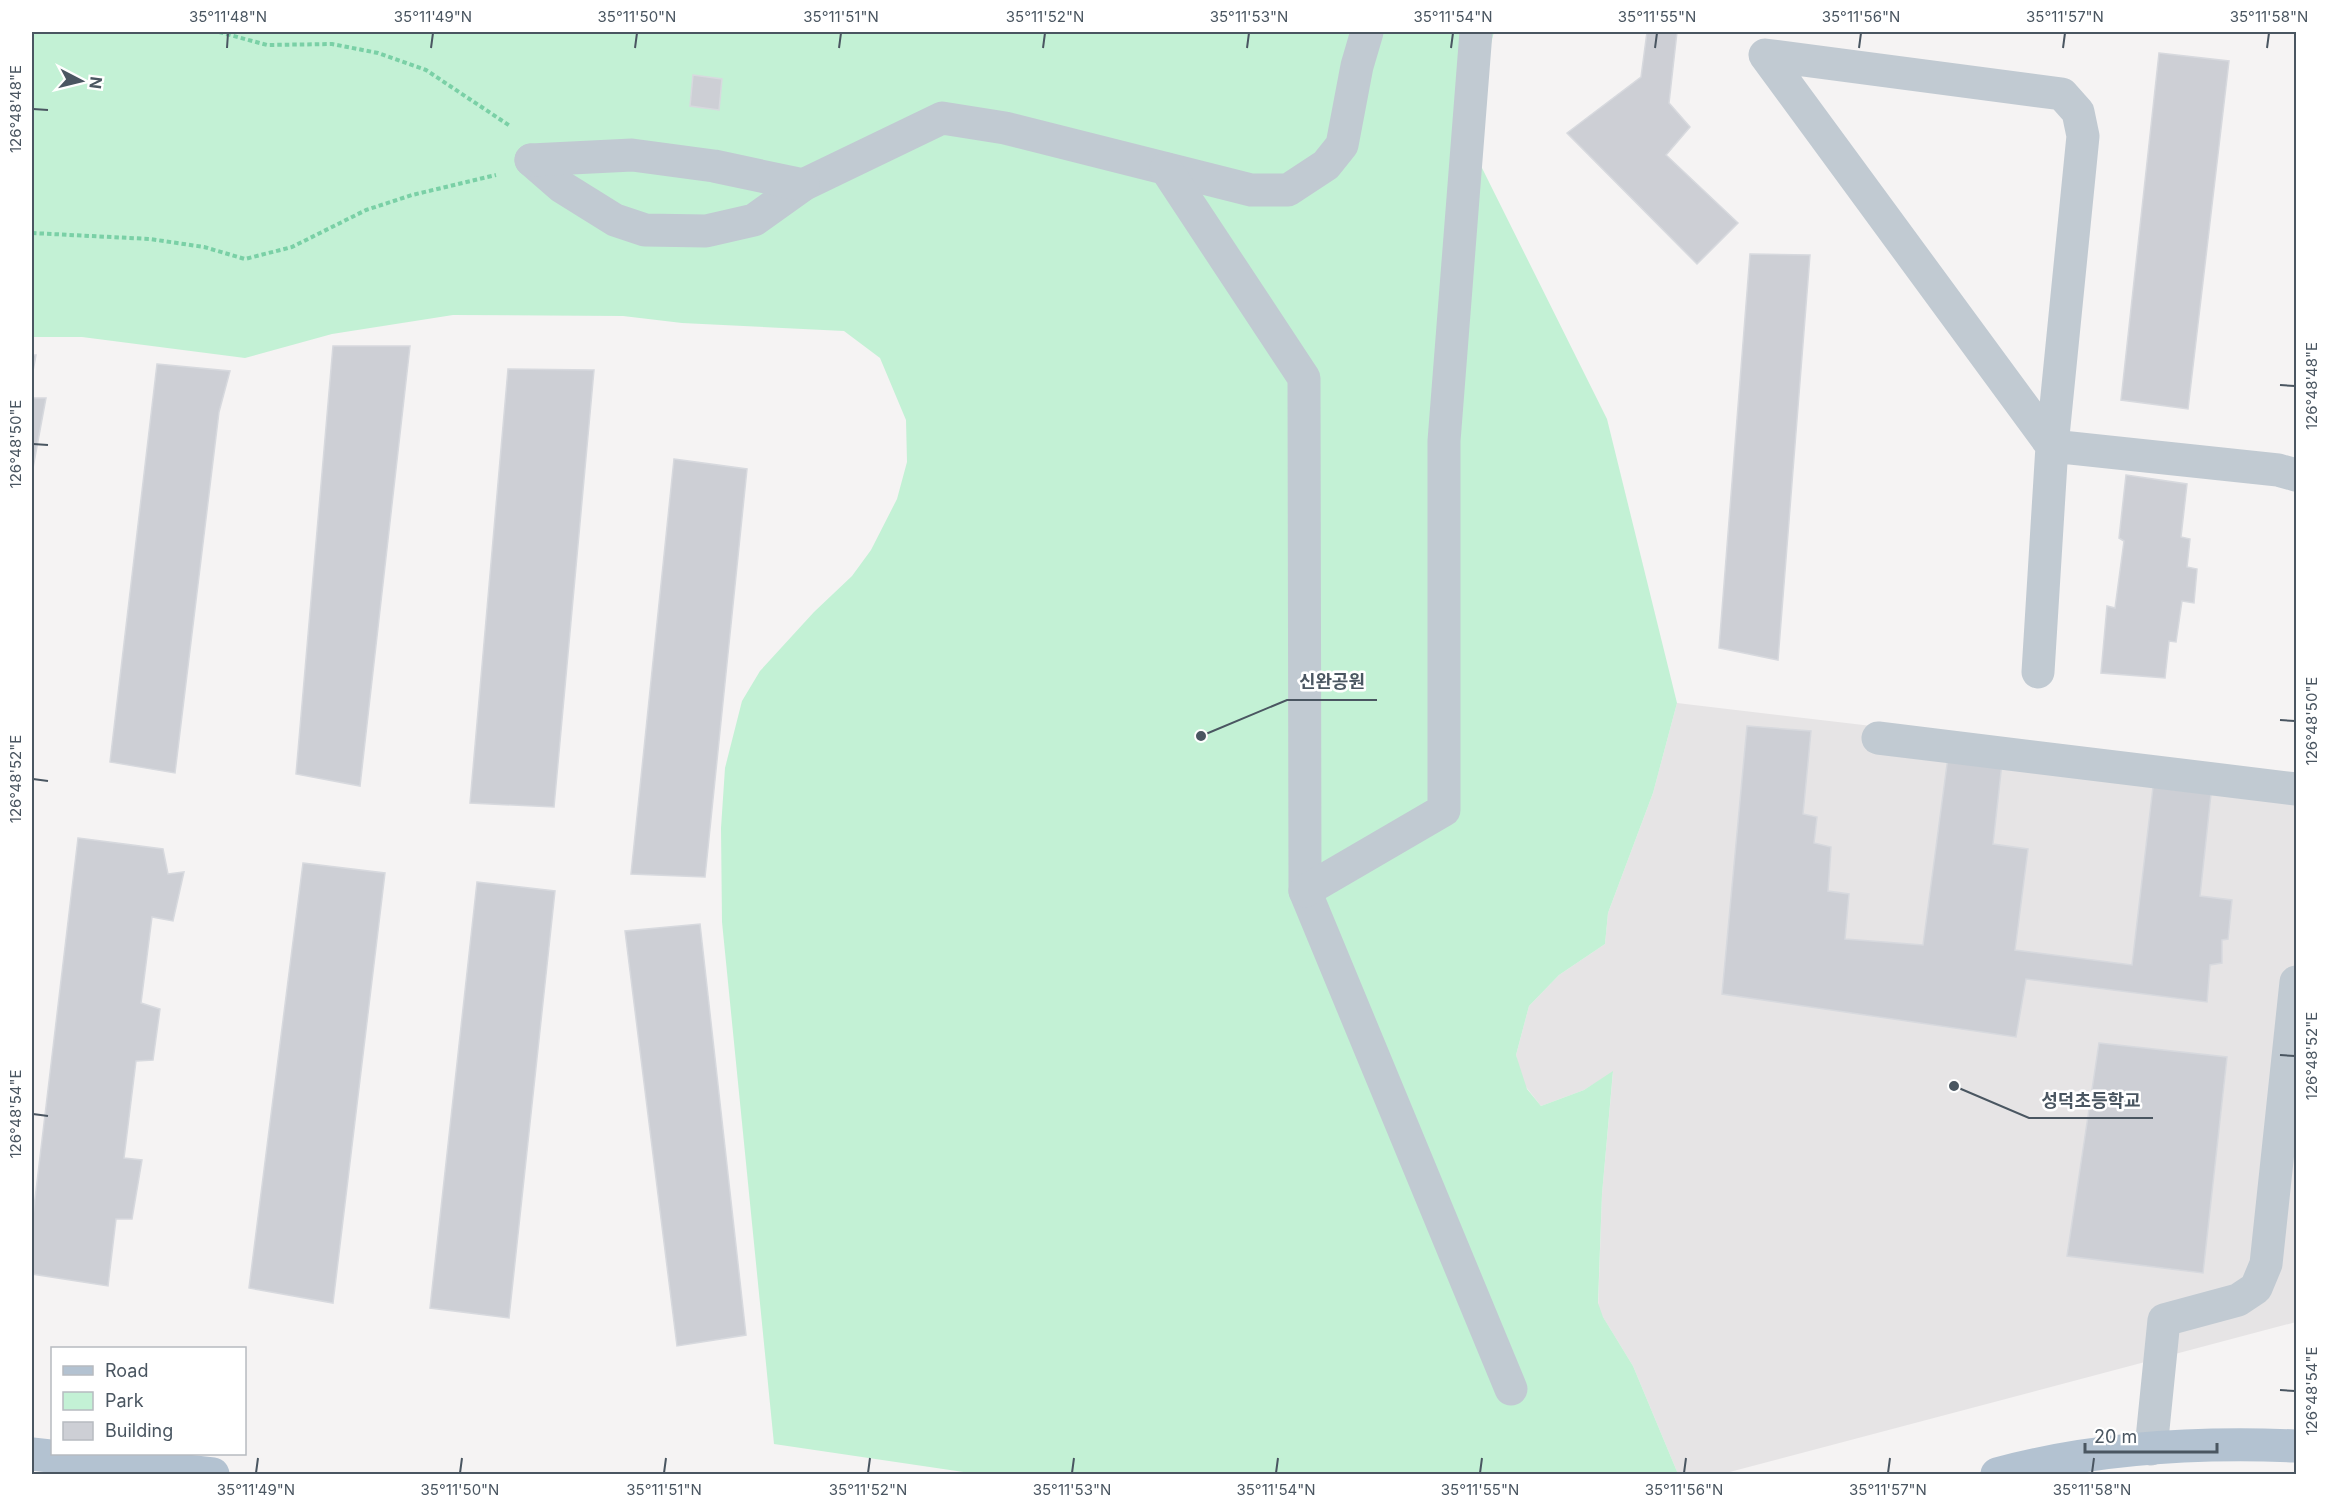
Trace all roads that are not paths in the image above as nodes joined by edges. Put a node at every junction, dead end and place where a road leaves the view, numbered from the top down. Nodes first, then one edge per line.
1 (1367, 32) edge
2 (1476, 32) edge
3 (1166, 169) junction
4 (803, 185) junction
5 (2052, 446) junction
6 (2296, 475) edge
7 (2038, 672) dead end
8 (1878, 738) dead end
9 (2296, 789) edge
10 (1305, 891) junction
11 (2296, 982) edge
12 (1511, 1389) dead end
13 (2296, 1446) edge
14 (2151, 1449) junction
15 (32, 1454) edge
16 (213, 1474) edge
17 (1997, 1474) edge

1 - 3 street
2 - 10 street
3 - 4 street
3 - 10 street
4 - 4 street
5 - 5 street
5 - 6 street
5 - 7 street
8 - 9 street
10 - 12 street
11 - 14 street
13 - 14 main road
14 - 17 main road
15 - 16 main road

